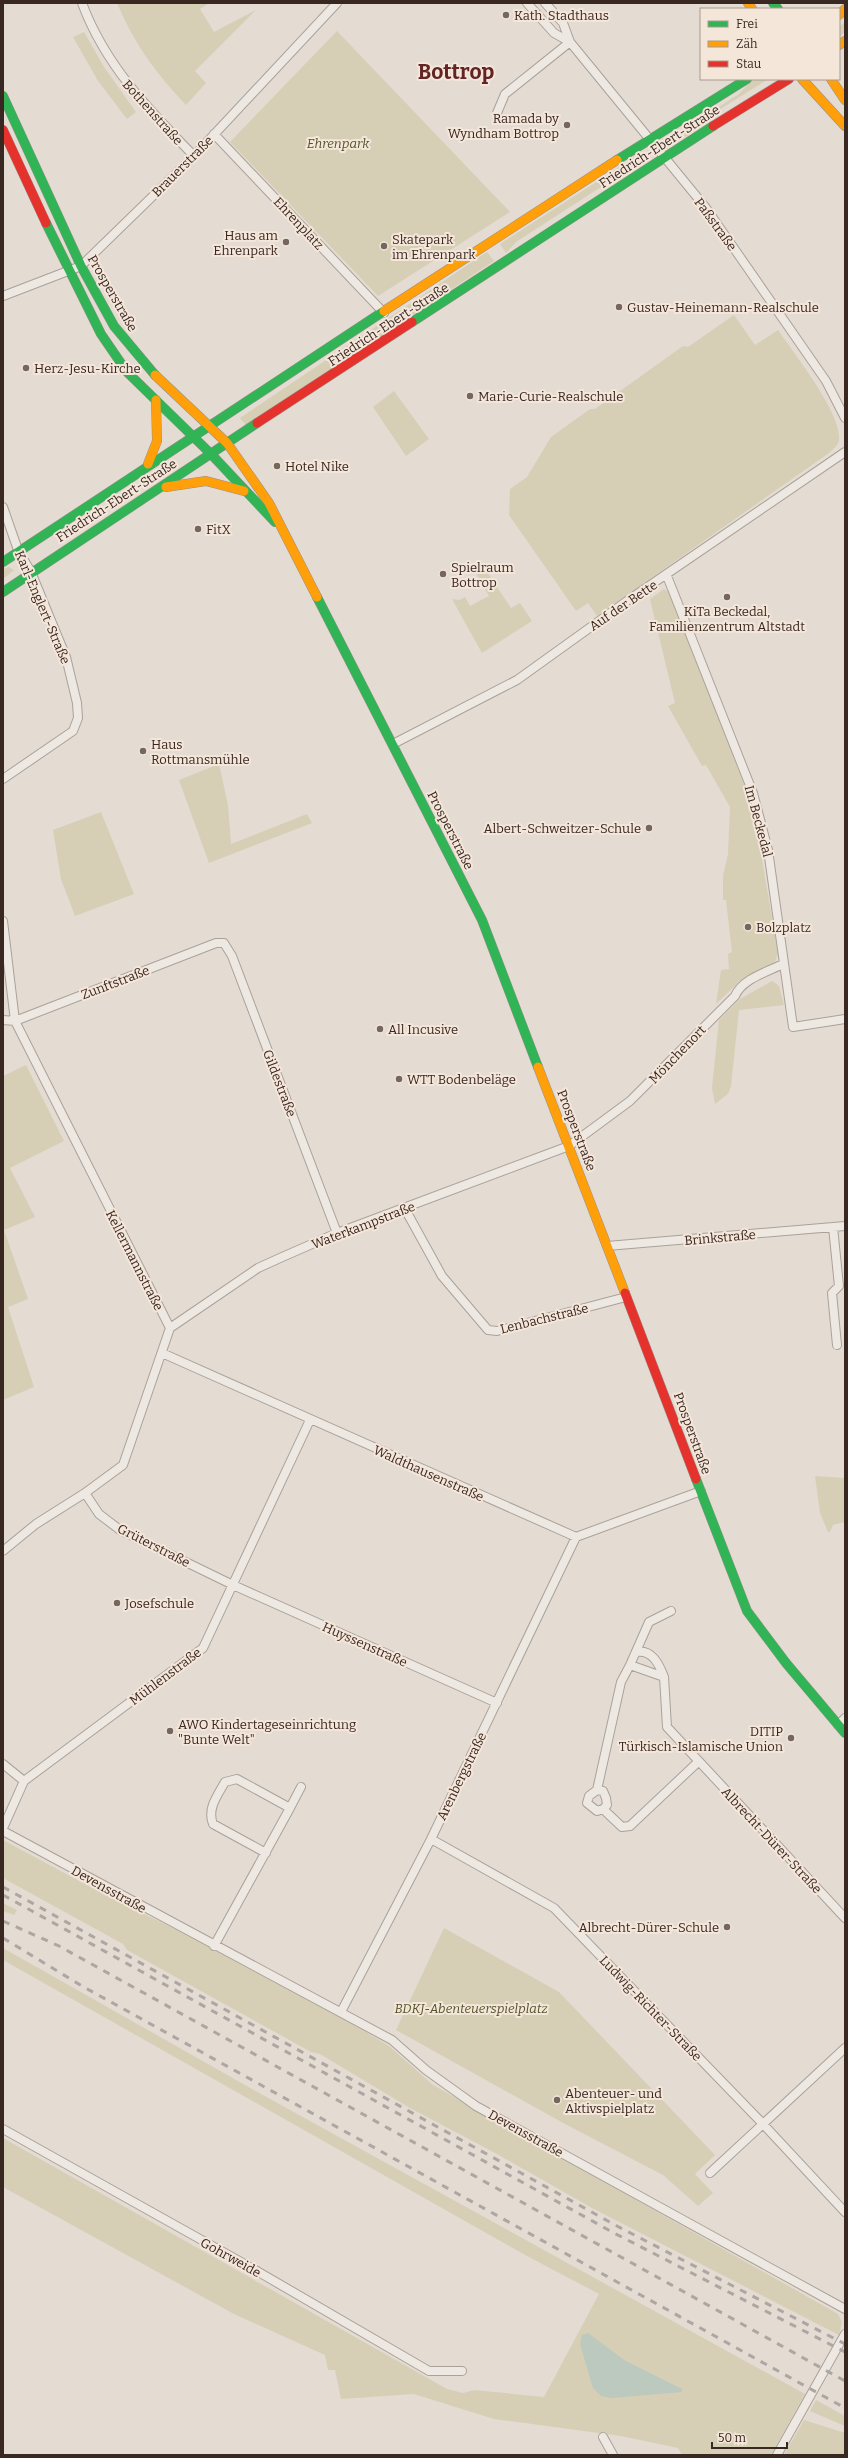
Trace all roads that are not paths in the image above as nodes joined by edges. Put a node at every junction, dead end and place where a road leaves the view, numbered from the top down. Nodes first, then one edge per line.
1 (82, 3) edge
2 (337, 3) edge
3 (527, 3) edge
4 (545, 3) edge
5 (570, 42) junction
6 (745, 80) edge
7 (787, 80) edge
8 (803, 80) edge
9 (832, 80) edge
10 (3, 96) edge
11 (845, 100) edge
12 (497, 113) dead end
13 (845, 126) edge
14 (3, 130) edge
15 (214, 134) junction
16 (650, 139) junction
17 (194, 156) junction
18 (665, 157) junction
19 (81, 266) junction
20 (69, 272) junction
21 (3, 296) edge
22 (384, 313) junction
23 (156, 400) junction
24 (845, 418) edge
25 (209, 425) junction
26 (194, 436) junction
27 (227, 443) junction
28 (845, 452) edge
29 (211, 454) junction
30 (146, 467) junction
31 (155, 490) junction
32 (244, 491) junction
33 (3, 507) edge
34 (284, 531) junction
35 (18, 550) junction
36 (3, 562) edge
37 (31, 572) junction
38 (667, 576) junction
39 (3, 592) edge
40 (393, 744) junction
41 (3, 779) edge
42 (3, 921) edge
43 (216, 943) joint
44 (783, 964) junction
45 (845, 1019) edge
46 (3, 1020) edge
47 (15, 1021) junction
48 (570, 1146) junction
49 (405, 1209) junction
50 (845, 1226) edge
51 (833, 1227) junction
52 (337, 1233) junction
53 (607, 1246) junction
54 (626, 1297) junction
55 (170, 1328) junction
56 (837, 1345) dead end
57 (162, 1353) junction
58 (310, 1420) junction
59 (701, 1491) junction
60 (85, 1493) junction
61 (576, 1537) junction
62 (3, 1551) edge
63 (233, 1585) junction
64 (670, 1611) dead end
65 (636, 1652) junction
66 (630, 1665) junction
67 (664, 1677) junction
68 (497, 1703) junction
69 (845, 1718) edge
70 (838, 1725) junction
71 (845, 1733) edge
72 (698, 1762) junction
73 (3, 1764) edge
74 (24, 1781) junction
75 (301, 1787) dead end
76 (597, 1790) junction
77 (290, 1808) junction
78 (603, 1809) junction
79 (3, 1830) edge
80 (431, 1839) junction
81 (266, 1853) junction
82 (845, 1918) edge
83 (214, 1946) junction
84 (341, 2012) junction
85 (845, 2048) edge
86 (763, 2124) junction
87 (3, 2129) edge
88 (710, 2172) dead end
89 (845, 2212) edge
90 (845, 2309) edge
91 (845, 2334) edge
92 (462, 2371) dead end
93 (603, 2437) dead end
94 (613, 2455) edge
95 (777, 2455) edge

1 - 17 street, Bothenstraße
2 - 15 street, Brauerstraße
3 - 5 street, Paßstraße
4 - 5 street, Paßstraße
5 - 12 street
5 - 16 street, Paßstraße
6 - 16 main road, Friedrich-Ebert-Straße
7 - 18 main road, Friedrich-Ebert-Straße
8 - 13 main road
9 - 11 main road
10 - 19 main road, Prosperstraße
14 - 20 main road, Prosperstraße
15 - 17 street, Brauerstraße
15 - 22 street, Ehrenplatz
16 - 18 street, Paßstraße
16 - 22 main road, Friedrich-Ebert-Straße
17 - 19 street, Brauerstraße
18 - 24 street, Paßstraße
18 - 27 main road, Friedrich-Ebert-Straße
19 - 20 street, Brauerstraße
19 - 25 main road, Prosperstraße
20 - 21 street, Brauerstraße
20 - 23 main road, Prosperstraße
22 - 25 main road, Friedrich-Ebert-Straße
23 - 26 main road, Prosperstraße
23 - 30 main road
25 - 26 main road, Friedrich-Ebert-Straße
25 - 27 main road, Prosperstraße
26 - 29 main road, Prosperstraße
26 - 30 main road, Friedrich-Ebert-Straße
27 - 29 main road, Friedrich-Ebert-Straße
27 - 34 main road, Prosperstraße
28 - 38 street, Auf der Bette
29 - 31 main road, Friedrich-Ebert-Straße
29 - 32 main road, Prosperstraße
30 - 35 main road, Friedrich-Ebert-Straße
31 - 32 main road
31 - 37 main road, Friedrich-Ebert-Straße
32 - 34 main road, Prosperstraße
33 - 35 street, Karl-Englert-Straße
34 - 40 main road, Prosperstraße
35 - 36 main road, Friedrich-Ebert-Straße
35 - 37 street, Karl-Englert-Straße
37 - 39 main road, Friedrich-Ebert-Straße
37 - 41 street, Karl-Englert-Straße
38 - 40 street, Auf der Bette
38 - 44 street, Im Beckedal
40 - 48 main road, Prosperstraße
42 - 47 street, Kellermannstraße
43 - 47 street, Zunftstraße
43 - 52 street, Gildestraße
44 - 45 street, Im Beckedal
44 - 48 street, Mönchenort
46 - 47 street
47 - 55 street, Kellermannstraße
48 - 49 street, Waterkampstraße
48 - 53 main road, Prosperstraße
49 - 52 street, Waterkampstraße
49 - 54 street, Lenbachstraße
50 - 51 street, Brinkstraße
51 - 53 street, Brinkstraße
51 - 56 street
52 - 55 street, Waterkampstraße
53 - 54 main road, Prosperstraße
54 - 59 main road, Prosperstraße
55 - 57 street
57 - 58 street, Waldthausenstraße
57 - 60 street
58 - 61 street, Waldthausenstraße
58 - 63 street, Mühlenstraße
59 - 61 street
59 - 70 main road, Prosperstraße
60 - 62 street
60 - 63 street, Grüterstraße
61 - 68 street, Arenbergstraße
63 - 68 street, Huyssenstraße
63 - 74 street, Mühlenstraße
64 - 65 street
65 - 66 street
65 - 67 street, Albrecht-Dürer-Straße
66 - 67 street
66 - 76 street
67 - 72 street, Albrecht-Dürer-Straße
68 - 80 street, Arenbergstraße
69 - 70 street
70 - 71 main road, Prosperstraße
72 - 78 street
72 - 82 street, Albrecht-Dürer-Straße
73 - 74 street
74 - 79 street, Mühlenstraße
75 - 77 street
76 - 78 street
76 - 78 street
77 - 81 street
77 - 81 street
79 - 83 street, Devensstraße
80 - 84 street, Arenbergstraße
80 - 86 street, Ludwig-Richter-Straße
81 - 83 street
83 - 84 street, Devensstraße
84 - 90 street, Devensstraße
85 - 86 street
86 - 88 street
86 - 89 street, Ludwig-Richter-Straße
87 - 92 street, Gohrweide
91 - 95 street
93 - 94 street

